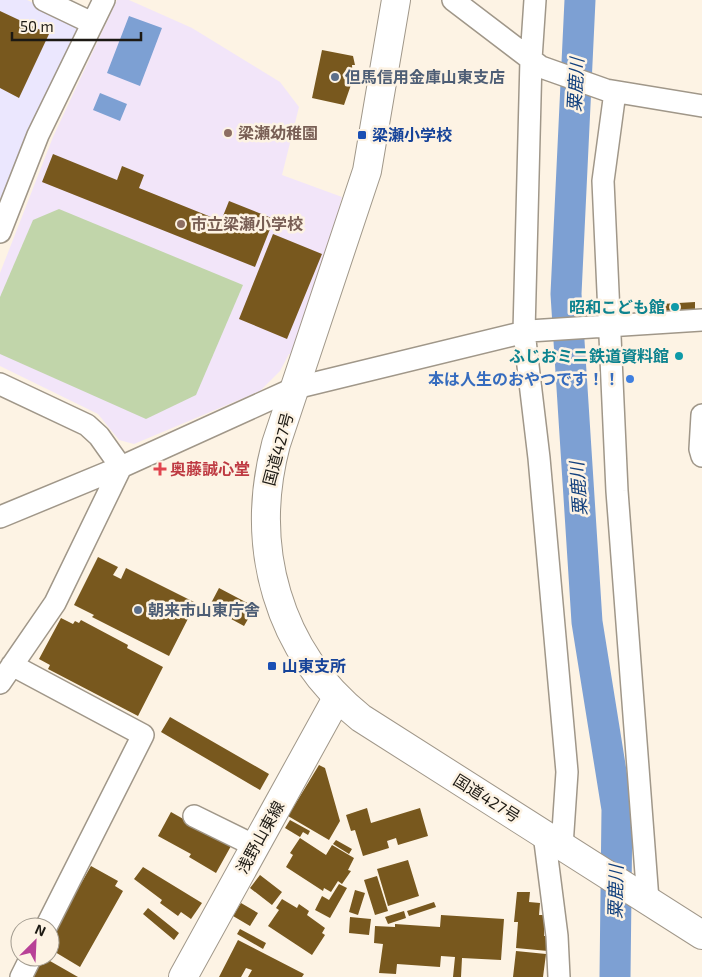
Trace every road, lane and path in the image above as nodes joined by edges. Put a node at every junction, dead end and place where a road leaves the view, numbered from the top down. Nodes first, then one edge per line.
1 (44, 0) edge
2 (104, 0) edge
3 (396, 0) edge
4 (452, 0) edge
5 (535, 0) edge
6 (92, 23) junction
7 (536, 63) junction
8 (611, 91) junction
9 (702, 106) edge
10 (0, 232) edge
11 (702, 320) edge
12 (607, 324) junction
13 (527, 331) junction
14 (0, 384) edge
15 (295, 388) junction
16 (702, 415) edge
17 (702, 456) edge
18 (121, 467) junction
19 (0, 517) edge
20 (12, 666) junction
21 (0, 683) edge
22 (337, 698) junction
23 (194, 816) dead end
24 (559, 844) junction
25 (255, 846) junction
26 (645, 898) junction
27 (51, 917) edge
28 (702, 935) edge
29 (183, 977) edge
30 (559, 977) edge

1 - 6 street
2 - 6 street
3 - 15 main road, 国道427号
4 - 7 street
5 - 7 street
6 - 10 street
7 - 8 street
7 - 13 street
8 - 9 street
8 - 12 street
11 - 12 street
12 - 13 street
12 - 26 street
13 - 15 street
13 - 24 street
14 - 18 street
15 - 18 street
15 - 22 main road, 国道427号
16 - 17 street
18 - 19 street
18 - 20 street
20 - 21 street
20 - 27 street
22 - 24 main road, 国道427号
22 - 25 main road, 浅野山東線
23 - 25 street
24 - 26 main road, 国道427号
24 - 30 street
25 - 29 main road, 浅野山東線
26 - 28 main road, 国道427号

